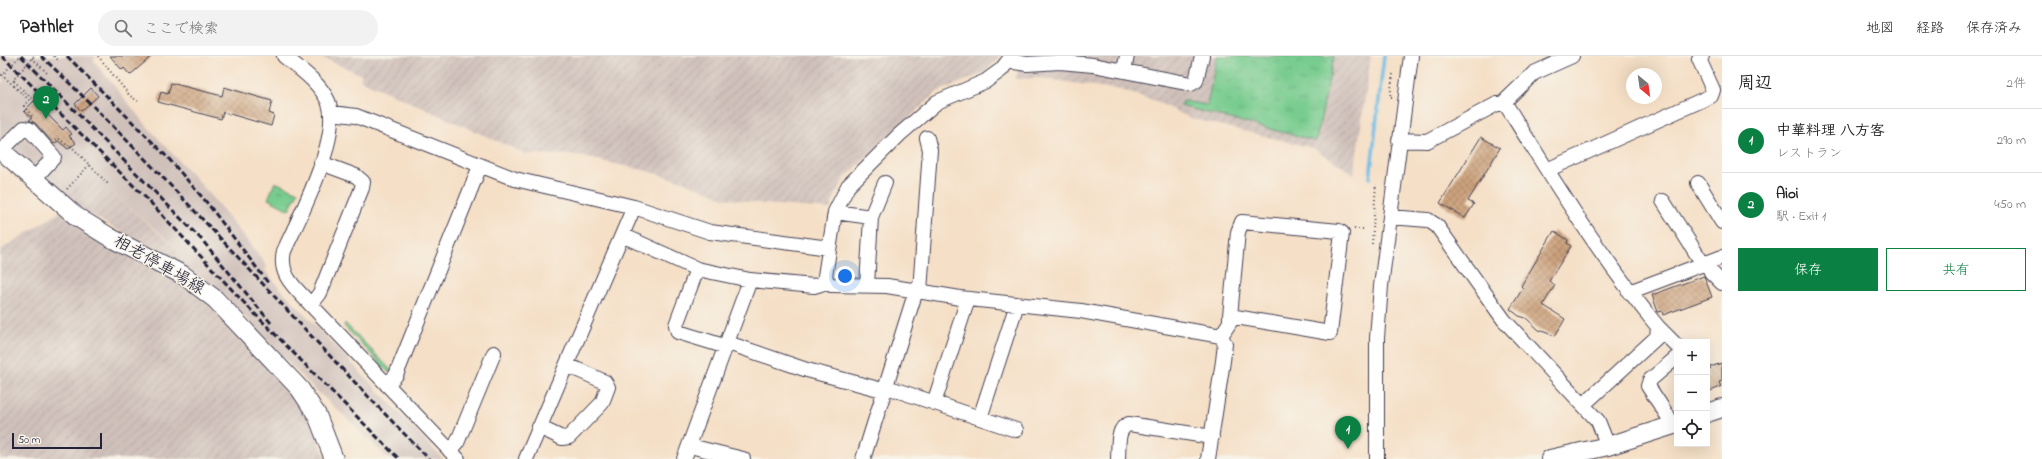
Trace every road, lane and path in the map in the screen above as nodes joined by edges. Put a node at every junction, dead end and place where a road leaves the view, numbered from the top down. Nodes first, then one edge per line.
1 (20, 56) edge
2 (54, 56) edge
3 (98, 56) edge
4 (284, 56) edge
5 (1127, 56) edge
6 (1202, 56) edge
7 (1411, 56) edge
8 (1572, 56) edge
9 (1702, 56) edge
10 (33, 57) edge
11 (1010, 58) edge
12 (59, 61) dead end
13 (1124, 70) junction
14 (49, 74) dead end
15 (1393, 74) dead end
16 (1396, 98) dead end
17 (138, 101) dead end
18 (1503, 103) junction
19 (40, 105) dead end
20 (332, 113) junction
21 (34, 114) dead end
22 (927, 138) dead end
23 (1399, 140) junction
24 (53, 143) dead end
25 (1, 150) edge
26 (322, 163) junction
27 (89, 165) junction
28 (480, 166) junction
29 (1547, 170) junction
30 (33, 180) junction
31 (885, 183) dead end
32 (108, 184) dead end
33 (1376, 184) dead end
34 (1698, 184) dead end
35 (65, 190) dead end
36 (1663, 201) dead end
37 (634, 207) junction
38 (836, 212) junction
39 (1390, 216) junction
40 (872, 218) junction
41 (1722, 222) edge
42 (622, 235) junction
43 (828, 248) junction
44 (1372, 250) dead end
45 (1722, 257) edge
46 (1705, 263) junction
47 (697, 269) junction
48 (750, 280) junction
49 (827, 282) junction
50 (1722, 283) edge
51 (867, 285) junction
52 (922, 291) junction
53 (1629, 292) junction
54 (968, 299) junction
55 (1017, 304) junction
56 (311, 305) junction
57 (1230, 316) junction
58 (1658, 327) junction
59 (1221, 336) junction
60 (1674, 343) edge
61 (728, 345) junction
62 (494, 353) dead end
63 (1674, 360) edge
64 (567, 364) junction
65 (387, 385) junction
66 (886, 389) junction
67 (934, 403) junction
68 (1583, 405) junction
69 (1722, 408) edge
70 (1710, 412) edge
71 (980, 418) junction
72 (1674, 425) edge
73 (539, 428) junction
74 (1016, 430) dead end
75 (1212, 437) junction
76 (690, 446) junction
77 (1608, 446) junction
78 (454, 455) edge
79 (334, 459) edge
80 (526, 459) edge
81 (684, 459) edge
82 (744, 459) edge
83 (863, 459) edge
84 (1118, 459) edge
85 (1208, 459) edge
86 (1377, 459) edge
87 (1550, 459) edge

1 - 21 path, bridge
2 - 12 path
3 - 17 path
4 - 20 street
5 - 13 street
6 - 13 street
7 - 23 street
8 - 18 street
9 - 29 street
10 - 14 path
10 - 19 path, bridge
11 - 13 street
11 - 38 street
15 - 16 path
18 - 23 street
18 - 29 street
20 - 26 street
20 - 28 street
22 - 52 street
23 - 39 street
24 - 27 path
25 - 30 main road, 相老停車場線
25 - 30 street
26 - 56 street
26 - 56 street
27 - 32 path
27 - 35 path
28 - 37 street
28 - 65 street
29 - 53 street
30 - 79 main road, 相老停車場線
31 - 40 street
33 - 44 path
34 - 41 street
36 - 46 street
37 - 42 street
37 - 43 street
38 - 40 street
38 - 43 street
39 - 68 street
39 - 86 street
40 - 51 street
42 - 47 street
42 - 64 street
43 - 49 street
45 - 46 street
46 - 50 street
46 - 53 street
47 - 48 street
47 - 61 street
48 - 49 street
48 - 61 street
49 - 51 street
51 - 52 street
52 - 54 street
52 - 66 street
53 - 58 street
54 - 55 street
54 - 67 street
55 - 59 street
55 - 71 street
56 - 65 street
57 - 57 street
57 - 59 street
58 - 60 street
58 - 68 street
59 - 75 street
61 - 66 street
61 - 76 street
62 - 78 street
63 - 72 street
64 - 73 street
64 - 73 street
65 - 78 street
66 - 67 street
66 - 83 street
67 - 71 street
68 - 77 street
69 - 70 main road
71 - 74 street
72 - 77 main road
73 - 80 street
75 - 84 street
75 - 85 street
76 - 81 street
76 - 82 street
77 - 87 main road

